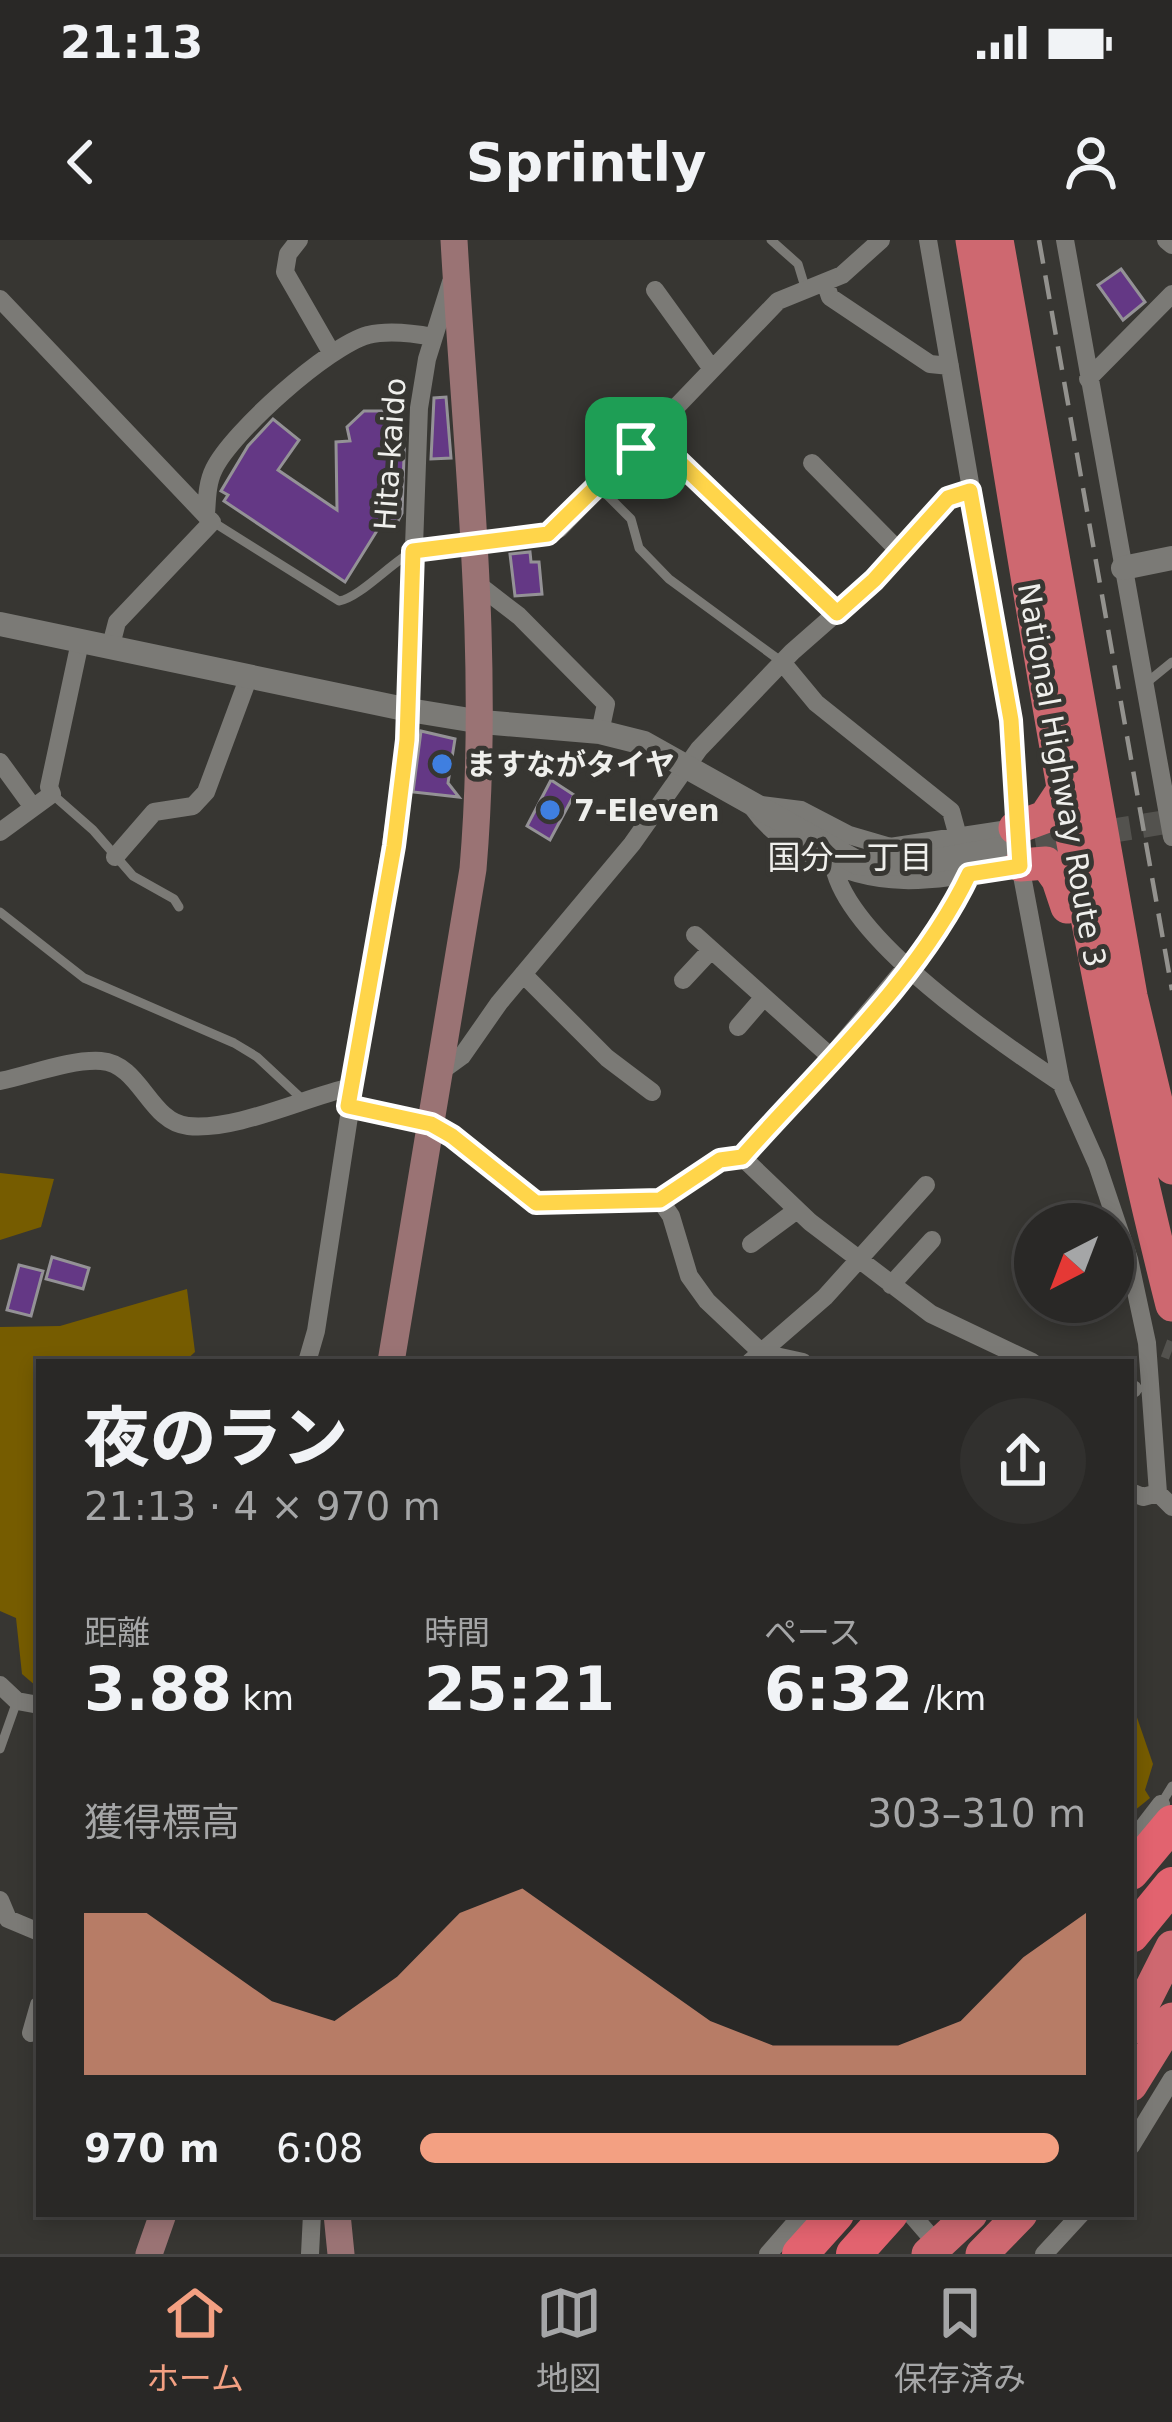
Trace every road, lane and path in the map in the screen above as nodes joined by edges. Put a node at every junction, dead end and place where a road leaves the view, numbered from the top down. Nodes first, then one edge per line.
1 (299, 240) edge
2 (771, 240) edge
3 (881, 240) edge
4 (928, 240) edge
5 (951, 240) edge
6 (972, 240) edge
7 (997, 240) edge
8 (1016, 240) edge
9 (1065, 240) edge
10 (455, 254) edge
11 (815, 285) junction
12 (655, 290) dead end
13 (1172, 294) edge
14 (0, 299) edge
15 (433, 338) junction
16 (332, 352) junction
17 (950, 366) junction
18 (712, 369) junction
19 (1088, 379) junction
20 (650, 434) junction
21 (812, 463) dead end
22 (598, 486) junction
23 (970, 491) junction
24 (209, 518) junction
25 (478, 545) junction
26 (413, 551) junction
27 (901, 553) junction
28 (1172, 558) edge
29 (1123, 568) junction
30 (480, 586) junction
31 (837, 613) junction
32 (0, 625) edge
33 (80, 642) junction
34 (110, 649) junction
35 (782, 662) junction
36 (1172, 662) edge
37 (1059, 670) junction
38 (248, 679) junction
39 (1145, 684) junction
40 (409, 710) junction
41 (482, 722) junction
42 (600, 732) junction
43 (0, 762) edge
44 (688, 765) junction
45 (1060, 793) junction
46 (52, 794) junction
47 (1169, 803) edge
48 (750, 804) junction
49 (32, 806) junction
50 (0, 832) edge
51 (1172, 837) edge
52 (959, 840) junction
53 (1012, 848) junction
54 (115, 857) junction
55 (834, 867) junction
56 (969, 874) junction
57 (179, 908) dead end
58 (0, 912) edge
59 (695, 935) dead end
60 (711, 950) junction
61 (909, 968) junction
62 (523, 974) junction
63 (683, 980) dead end
64 (764, 997) junction
65 (738, 1027) dead end
66 (1109, 1040) junction
67 (827, 1062) junction
68 (440, 1072) junction
69 (0, 1081) edge
70 (1061, 1083) junction
71 (652, 1092) dead end
72 (350, 1096) junction
73 (302, 1098) junction
74 (431, 1124) junction
75 (742, 1157) junction
76 (1172, 1168) edge
77 (926, 1185) dead end
78 (660, 1200) junction
79 (797, 1210) junction
80 (932, 1240) dead end
81 (751, 1244) dead end
82 (859, 1261) junction
83 (891, 1285) junction
84 (1172, 1305) edge
85 (756, 1358) edge
86 (308, 1359) edge
87 (392, 1359) edge
88 (1026, 1359) edge
89 (1134, 1493) edge
90 (1165, 1500) edge
91 (0, 1685) edge
92 (9, 1701) edge
93 (0, 1749) edge
94 (1168, 1804) edge
95 (1134, 1840) edge
96 (1134, 1866) edge
97 (1172, 1886) edge
98 (0, 1900) edge
99 (36, 1931) edge
100 (1134, 1931) edge
101 (1172, 1947) edge
102 (36, 2017) edge
103 (1172, 2019) edge
104 (1134, 2022) edge
105 (32, 2033) dead end
106 (1172, 2079) edge
107 (1134, 2080) edge
108 (1134, 2141) edge
109 (162, 2217) edge
110 (312, 2217) edge
111 (337, 2217) edge
112 (800, 2217) edge
113 (833, 2217) edge
114 (887, 2217) edge
115 (913, 2217) edge
116 (968, 2217) edge
117 (988, 2217) edge
118 (1018, 2217) edge
119 (1065, 2219) edge
120 (937, 2248) edge
121 (149, 2254) edge
122 (310, 2254) edge
123 (341, 2254) edge
124 (768, 2254) edge
125 (800, 2254) edge
126 (854, 2254) edge
127 (982, 2254) edge
128 (1011, 2254) edge
129 (1044, 2254) edge
130 (1062, 2254) edge

1 - 16 street
2 - 11 lane
3 - 11 street
4 - 17 street
5 - 37 highway
6 - 37 highway, National Highway Route 3
7 - 37 highway, National Highway Route 3
8 - 37 highway
9 - 19 street
10 - 15 street, Hita-kaido
10 - 25 main road
11 - 17 street
11 - 18 street
12 - 18 street
13 - 19 street
14 - 24 street
15 - 16 street
15 - 26 street, Hita-kaido
16 - 24 street
17 - 23 street
18 - 20 street
19 - 29 street
20 - 22 street
20 - 31 street
21 - 27 street
22 - 25 street
22 - 35 lane
23 - 27 street
23 - 53 street
24 - 26 lane
24 - 34 street
25 - 26 street
25 - 30 main road
26 - 40 street, Hita-kaido
27 - 31 street
28 - 29 street
29 - 39 street
30 - 41 main road
30 - 42 street
31 - 35 street
32 - 33 street
33 - 34 street
33 - 46 street
34 - 38 street
35 - 44 street
35 - 52 street
36 - 39 lane
37 - 45 highway, National Highway Route 3
37 - 76 highway, National Highway Route 3
38 - 40 street
38 - 54 street
39 - 47 street
40 - 41 street
40 - 72 street, Hita-kaido
41 - 42 street
41 - 68 main road
42 - 44 street
43 - 49 street
44 - 48 street
44 - 62 street
45 - 53 highway
45 - 66 highway, National Highway Route 3
46 - 49 street
46 - 54 lane
47 - 51 street
48 - 52 street
48 - 53 street
48 - 55 street
49 - 50 street
52 - 53 street
53 - 56 street
53 - 66 highway
53 - 70 street
54 - 57 lane
55 - 56 street
55 - 61 street
56 - 61 street
58 - 73 lane
59 - 60 street
60 - 63 street
60 - 64 street
61 - 67 street
61 - 70 street
62 - 68 street
62 - 71 street
64 - 65 street
64 - 67 street
66 - 84 highway, National Highway Route 3
67 - 75 lane
68 - 74 main road
69 - 73 street
70 - 90 street
72 - 73 street
72 - 74 street
72 - 86 street, Hita-kaido
74 - 78 street
74 - 87 main road
75 - 78 street
75 - 79 street
77 - 82 street
78 - 85 street
79 - 81 street
79 - 82 street
80 - 83 street
82 - 83 street
82 - 85 street
83 - 88 street
89 - 90 street
91 - 92 street
92 - 93 lane
94 - 95 street
94 - 96 highway
97 - 100 highway
98 - 99 street
101 - 104 highway
102 - 105 street
103 - 107 highway
106 - 108 street
109 - 121 main road
110 - 122 street
111 - 123 main road
112 - 124 street
113 - 125 highway
114 - 126 highway
115 - 120 street
116 - 120 highway
117 - 120 highway
118 - 127 highway
119 - 128 highway
119 - 129 street
119 - 130 street

